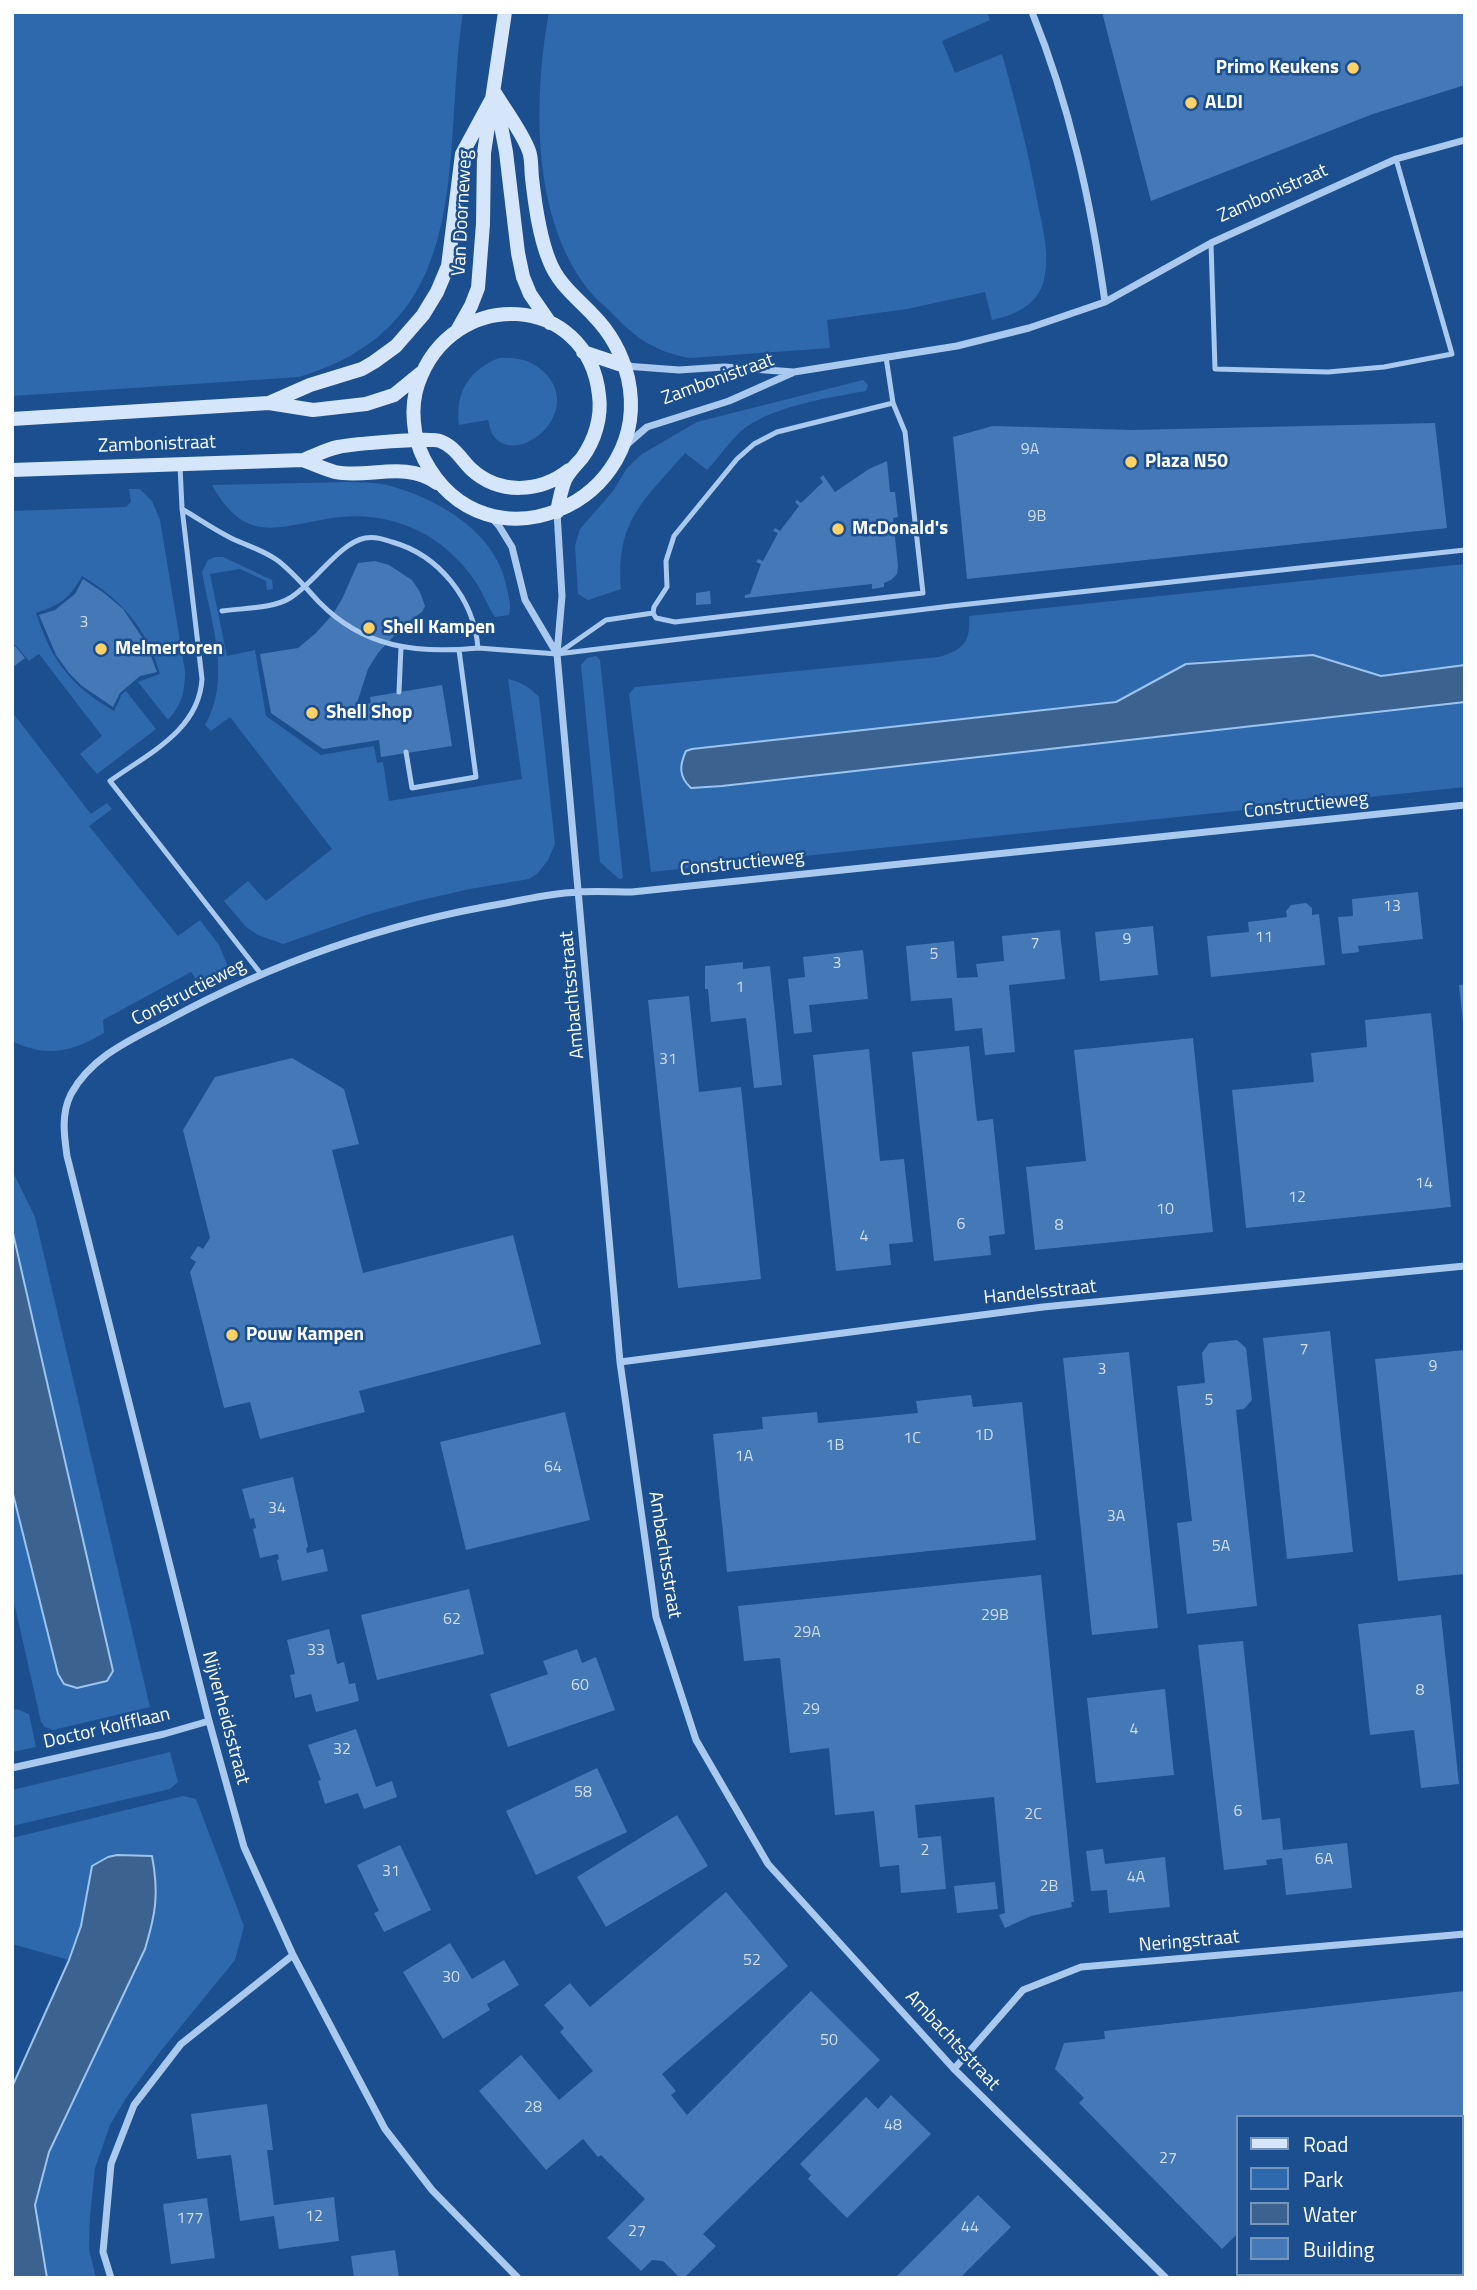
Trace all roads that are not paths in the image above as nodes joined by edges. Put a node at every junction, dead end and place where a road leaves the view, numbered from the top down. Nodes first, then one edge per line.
1 (505, 12) edge
2 (1032, 12) edge
3 (495, 93) junction
4 (1465, 140) edge
5 (1396, 159) junction
6 (1210, 243) junction
7 (1105, 302) junction
8 (551, 324) junction
9 (415, 326) joint
10 (457, 331) junction
11 (583, 352) junction
12 (886, 357) junction
13 (625, 366) junction
14 (424, 370) junction
15 (794, 372) junction
16 (269, 403) junction
17 (893, 403) junction
18 (12, 419) edge
19 (417, 441) junction
20 (622, 449) junction
21 (303, 460) junction
22 (180, 463) junction
23 (573, 467) junction
24 (12, 470) edge
25 (443, 487) junction
26 (182, 508) junction
27 (557, 512) junction
28 (490, 515) junction
29 (1465, 550) edge
30 (305, 586) junction
31 (222, 611) dead end
32 (653, 613) junction
33 (401, 647) junction
34 (478, 648) junction
35 (459, 650) junction
36 (557, 654) junction
37 (399, 692) dead end
38 (406, 752) dead end
39 (1465, 805) edge
40 (580, 892) junction
41 (261, 974) junction
42 (70, 1096) joint
43 (1465, 1266) edge
44 (620, 1362) junction
45 (209, 1721) junction
46 (12, 1768) edge
47 (1465, 1934) edge
48 (293, 1955) junction
49 (954, 2069) junction
50 (111, 2278) edge
51 (518, 2278) edge
52 (1167, 2278) edge

1 - 3 street, Van Doorneweg
2 - 7 street
3 - 8 street, Van Doorneweg
3 - 9 street, Van Doorneweg
3 - 10 street, Van Doorneweg
3 - 13 street
4 - 5 street, Zambonistraat
5 - 6 street, Zambonistraat
5 - 6 lane
6 - 7 street, Zambonistraat
7 - 12 street, Zambonistraat
8 - 10 street
8 - 11 street
9 - 16 street, Zambonistraat
10 - 14 street
11 - 13 street
11 - 23 street
12 - 15 street, Zambonistraat
12 - 17 lane
13 - 15 street, Zambonistraat
13 - 20 street
14 - 16 street, Zambonistraat
14 - 19 street
15 - 20 street, Zambonistraat
16 - 18 street, Zambonistraat
17 - 32 lane
17 - 32 lane
19 - 21 street, Zambonistraat
19 - 23 street
19 - 25 street
20 - 27 street
21 - 22 street, Zambonistraat
21 - 25 street, Zambonistraat
22 - 24 street, Zambonistraat
22 - 26 lane
23 - 27 street
25 - 28 street
26 - 30 lane
26 - 41 lane
27 - 28 street
27 - 36 street, Ambachtsstraat
28 - 36 street, Ambachtsstraat
29 - 36 lane
30 - 31 lane
30 - 33 lane
30 - 34 lane
32 - 36 lane
33 - 35 lane
33 - 37 lane
34 - 35 lane
34 - 36 lane
35 - 38 lane
36 - 40 street, Ambachtsstraat
39 - 40 street, Constructieweg
40 - 41 street, Constructieweg
40 - 44 street, Ambachtsstraat
41 - 42 street, Constructieweg
42 - 45 street, Nijverheidsstraat
43 - 44 street, Handelsstraat
44 - 49 street, Ambachtsstraat
45 - 46 street, Doctor Kolfflaan
45 - 48 street, Nijverheidsstraat
47 - 49 street, Neringstraat
48 - 50 street
48 - 51 street, Nijverheidsstraat
49 - 52 street, Ambachtsstraat

